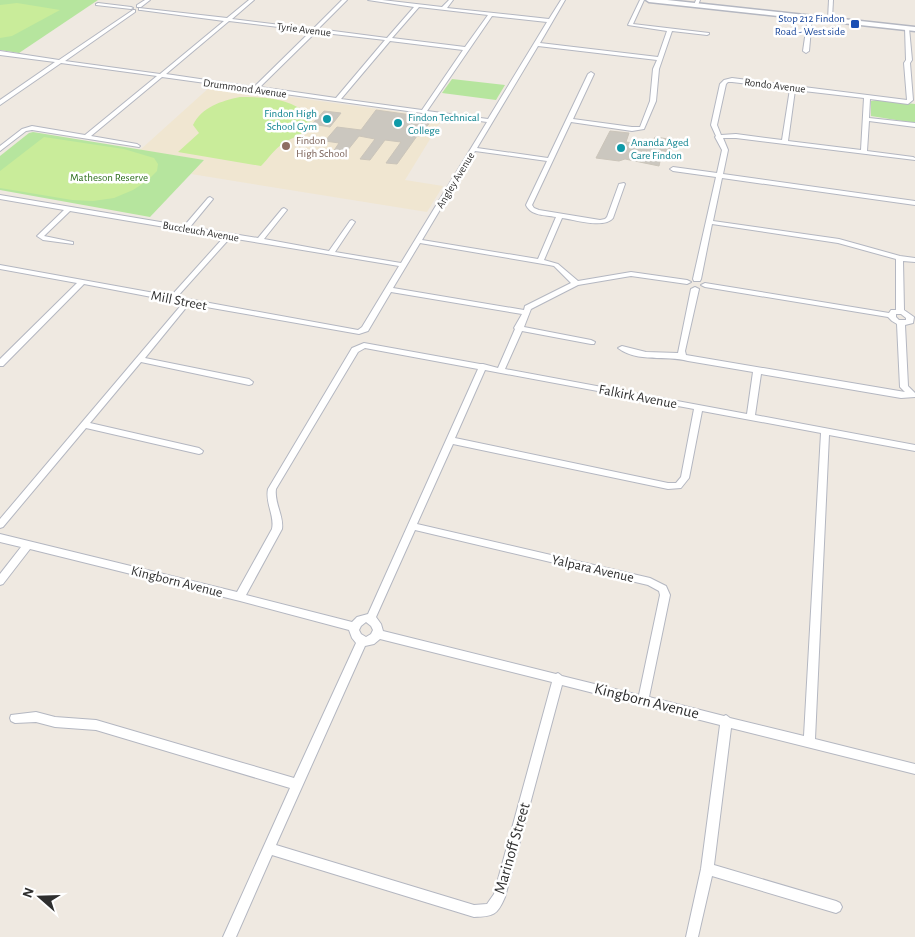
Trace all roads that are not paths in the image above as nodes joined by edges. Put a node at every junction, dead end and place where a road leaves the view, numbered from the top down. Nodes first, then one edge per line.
1 (148, 0) edge
2 (252, 0) edge
3 (345, 0) edge
4 (370, 0) edge
5 (451, 0) edge
6 (563, 0) edge
7 (642, 0) edge
8 (649, 0) edge
9 (831, 0) edge
10 (697, 3) edge
11 (98, 4) dead end
12 (418, 6) junction
13 (140, 8) junction
14 (444, 8) junction
15 (132, 9) junction
16 (491, 14) junction
17 (810, 17) junction
18 (228, 20) junction
19 (830, 20) junction
20 (551, 21) junction
21 (911, 29) edge
22 (314, 30) junction
23 (670, 30) junction
24 (707, 34) dead end
25 (389, 40) junction
26 (537, 44) junction
27 (467, 49) junction
28 (806, 51) dead end
29 (0, 54) edge
30 (659, 59) junction
31 (60, 62) junction
32 (591, 74) dead end
33 (161, 76) junction
34 (792, 88) junction
35 (255, 89) junction
36 (866, 97) junction
37 (337, 100) junction
38 (0, 103) edge
39 (423, 112) junction
40 (865, 119) junction
41 (569, 120) junction
42 (490, 121) junction
43 (915, 125) edge
44 (87, 137) junction
45 (718, 137) junction
46 (785, 143) junction
47 (138, 146) dead end
48 (0, 149) edge
49 (474, 149) junction
50 (864, 153) junction
51 (913, 159) dead end
52 (550, 160) junction
53 (673, 169) dead end
54 (720, 175) junction
55 (622, 184) dead end
56 (0, 197) edge
57 (210, 199) dead end
58 (915, 203) edge
59 (69, 208) junction
60 (284, 210) dead end
61 (560, 216) junction
62 (352, 222) dead end
63 (709, 222) junction
64 (186, 228) junction
65 (228, 236) junction
66 (259, 241) junction
67 (418, 241) junction
68 (71, 243) dead end
69 (331, 253) junction
70 (899, 258) junction
71 (915, 260) edge
72 (540, 261) junction
73 (403, 265) junction
74 (0, 267) edge
75 (697, 279) junction
76 (82, 282) junction
77 (687, 282) junction
78 (576, 283) junction
79 (705, 286) junction
80 (389, 289) junction
81 (695, 289) junction
82 (172, 299) junction
83 (187, 302) junction
84 (525, 312) junction
85 (900, 312) junction
86 (890, 316) junction
87 (913, 319) edge
88 (901, 323) junction
89 (518, 328) junction
90 (359, 332) joint
91 (591, 342) dead end
92 (622, 348) dead end
93 (682, 356) junction
94 (140, 359) junction
95 (0, 364) edge
96 (483, 366) junction
97 (501, 370) junction
98 (756, 371) junction
99 (249, 382) dead end
100 (913, 396) edge
101 (698, 408) junction
102 (752, 418) junction
103 (84, 425) junction
104 (825, 432) junction
105 (450, 440) junction
106 (915, 448) edge
107 (199, 451) dead end
108 (0, 525) edge
109 (411, 526) junction
110 (0, 538) edge
111 (29, 544) junction
112 (0, 581) edge
113 (240, 596) junction
114 (370, 620) junction
115 (354, 627) junction
116 (378, 634) junction
117 (362, 640) junction
118 (558, 678) junction
119 (643, 699) junction
120 (15, 718) dead end
121 (726, 720) junction
122 (809, 741) junction
123 (915, 769) edge
124 (296, 784) junction
125 (268, 848) junction
126 (707, 869) junction
127 (836, 907) dead end
128 (229, 937) edge
129 (692, 937) edge

1 - 13 street
2 - 18 street
3 - 22 street
4 - 12 street
5 - 14 street
6 - 20 street, Angley Avenue
7 - 23 street
8 - 10 main road
9 - 19 street
10 - 17 main road
11 - 15 street
12 - 14 street
12 - 25 street
13 - 15 street
13 - 18 street, Tyrie Avenue
14 - 16 street
15 - 31 street
16 - 20 street
16 - 27 street
17 - 19 main road
17 - 28 street
18 - 22 street, Tyrie Avenue
18 - 33 street
19 - 21 main road
20 - 26 street, Angley Avenue
21 - 36 street, Rondo Avenue
22 - 25 street, Tyrie Avenue
22 - 35 street
23 - 24 street
23 - 30 street
25 - 27 street, Tyrie Avenue
25 - 37 street
26 - 30 street
26 - 42 street, Angley Avenue
27 - 39 street
29 - 31 street, Drummond Avenue
30 - 41 street
31 - 33 street, Drummond Avenue
31 - 38 street
32 - 41 street
33 - 35 street, Drummond Avenue
33 - 44 street
34 - 36 street, Rondo Avenue
34 - 45 street, Rondo Avenue
34 - 46 street
35 - 37 street, Drummond Avenue
36 - 40 street
37 - 39 street, Drummond Avenue
39 - 42 street, Drummond Avenue
40 - 43 street
40 - 50 street
41 - 52 street
42 - 49 street, Angley Avenue
44 - 47 street
44 - 48 street
45 - 46 street
45 - 54 street, Rondo Avenue
46 - 50 street
49 - 52 street
49 - 67 street, Angley Avenue
50 - 51 street
52 - 61 street
53 - 54 street
54 - 58 street
54 - 63 street, Rondo Avenue
55 - 61 street
56 - 59 street, Buccleuch Avenue
57 - 64 street
59 - 64 street, Buccleuch Avenue
59 - 68 street
60 - 66 street
61 - 72 street
62 - 69 street
63 - 70 street
63 - 75 street, Rondo Avenue
64 - 65 street, Buccleuch Avenue
65 - 66 street, Buccleuch Avenue
65 - 82 street
66 - 69 street, Buccleuch Avenue
67 - 72 street
67 - 73 street, Angley Avenue
69 - 73 street, Buccleuch Avenue
70 - 71 street
70 - 85 street
72 - 78 street
73 - 80 street, Angley Avenue
74 - 76 street, Mill Street
75 - 77 street
75 - 79 street
76 - 82 street, Mill Street
76 - 95 street
77 - 78 street
77 - 81 street
78 - 84 street
79 - 81 street
79 - 86 street
80 - 84 street
80 - 90 street, Angley Avenue
81 - 93 street
82 - 83 street, Mill Street
83 - 90 street, Mill Street
83 - 94 street
84 - 89 street
85 - 86 street
85 - 87 street
86 - 88 street
87 - 88 street
88 - 100 street
89 - 91 street
89 - 97 street
92 - 93 street
93 - 98 street
94 - 99 street
94 - 103 street
96 - 97 street, Falkirk Avenue
96 - 105 street
96 - 113 street, Falkirk Avenue
97 - 101 street, Falkirk Avenue
98 - 100 street
98 - 102 street
101 - 102 street, Falkirk Avenue
101 - 105 street
102 - 104 street, Falkirk Avenue
103 - 107 street
103 - 108 street
104 - 106 street, Falkirk Avenue
104 - 122 street
105 - 109 street
109 - 114 street
109 - 119 street, Yalpara Avenue
110 - 111 street, Kingborn Avenue
111 - 112 street
111 - 113 street, Kingborn Avenue
113 - 115 street, Kingborn Avenue
114 - 115 street
114 - 116 street
115 - 117 street
116 - 117 street
116 - 118 street, Kingborn Avenue
117 - 124 street
118 - 119 street, Kingborn Avenue
118 - 125 street, Marinoff Street
119 - 121 street, Kingborn Avenue
120 - 124 street
121 - 122 street, Kingborn Avenue
121 - 126 street
122 - 123 street, Kingborn Avenue
124 - 125 street
125 - 128 street
126 - 127 street
126 - 129 street

